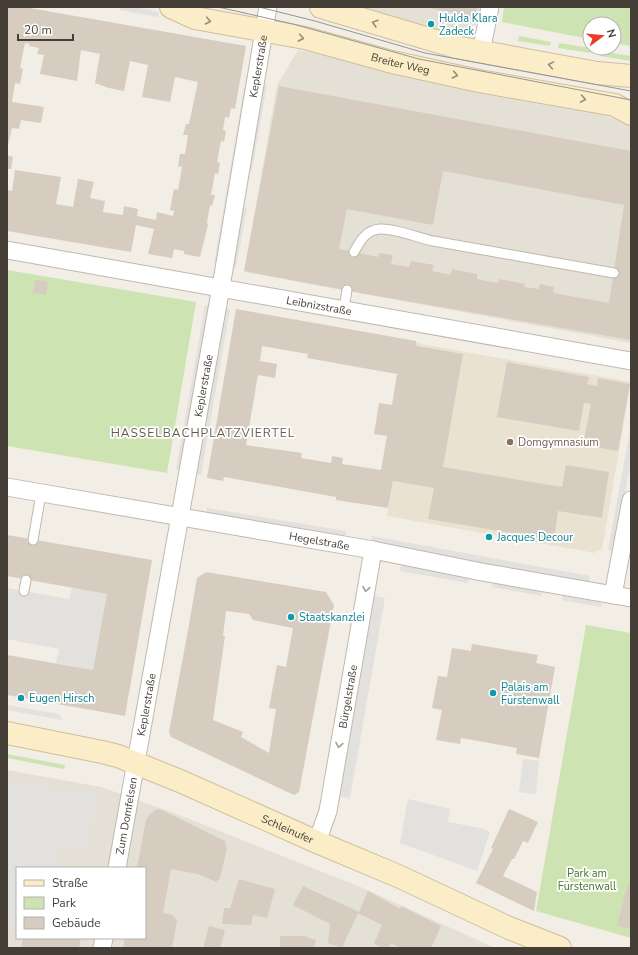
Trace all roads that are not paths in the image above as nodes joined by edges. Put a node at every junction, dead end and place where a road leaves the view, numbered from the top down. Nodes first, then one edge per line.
1 (171, 7) edge
2 (268, 7) edge
3 (321, 7) edge
4 (490, 7) edge
5 (263, 31) junction
6 (481, 52) junction
7 (631, 76) edge
8 (631, 114) edge
9 (7, 250) edge
10 (354, 252) dead end
11 (614, 273) dead end
12 (221, 287) junction
13 (347, 290) dead end
14 (344, 309) junction
15 (631, 360) edge
16 (7, 487) edge
17 (41, 494) junction
18 (631, 500) edge
19 (179, 516) junction
20 (33, 540) dead end
21 (373, 550) junction
22 (26, 580) dead end
23 (24, 591) dead end
24 (613, 595) junction
25 (631, 598) edge
26 (7, 733) edge
27 (136, 763) junction
28 (316, 842) junction
29 (117, 867) edge
30 (560, 948) edge

1 -> 5 street, Breiter Weg
2 - 5 street, Keplerstraße
6 -> 3 street
4 - 6 street
5 -> 8 street, Breiter Weg
5 - 12 street, Keplerstraße
7 -> 6 street
9 - 12 street, Leibnizstraße
10 - 11 lane
12 - 14 street, Leibnizstraße
12 - 19 street, Keplerstraße
13 - 14 lane
14 - 15 street, Leibnizstraße
16 - 17 street, Hegelstraße
17 - 19 street, Hegelstraße
17 - 20 lane
18 - 24 street
19 - 21 street, Hegelstraße
19 - 27 street, Keplerstraße
21 - 24 street, Hegelstraße
21 -> 28 street, Bürgelstraße
22 - 23 lane
24 - 25 street, Hegelstraße
26 - 27 street, Schleinufer
27 - 28 street, Schleinufer
27 - 29 street, Zum Domfelsen
28 - 30 street, Schleinufer

